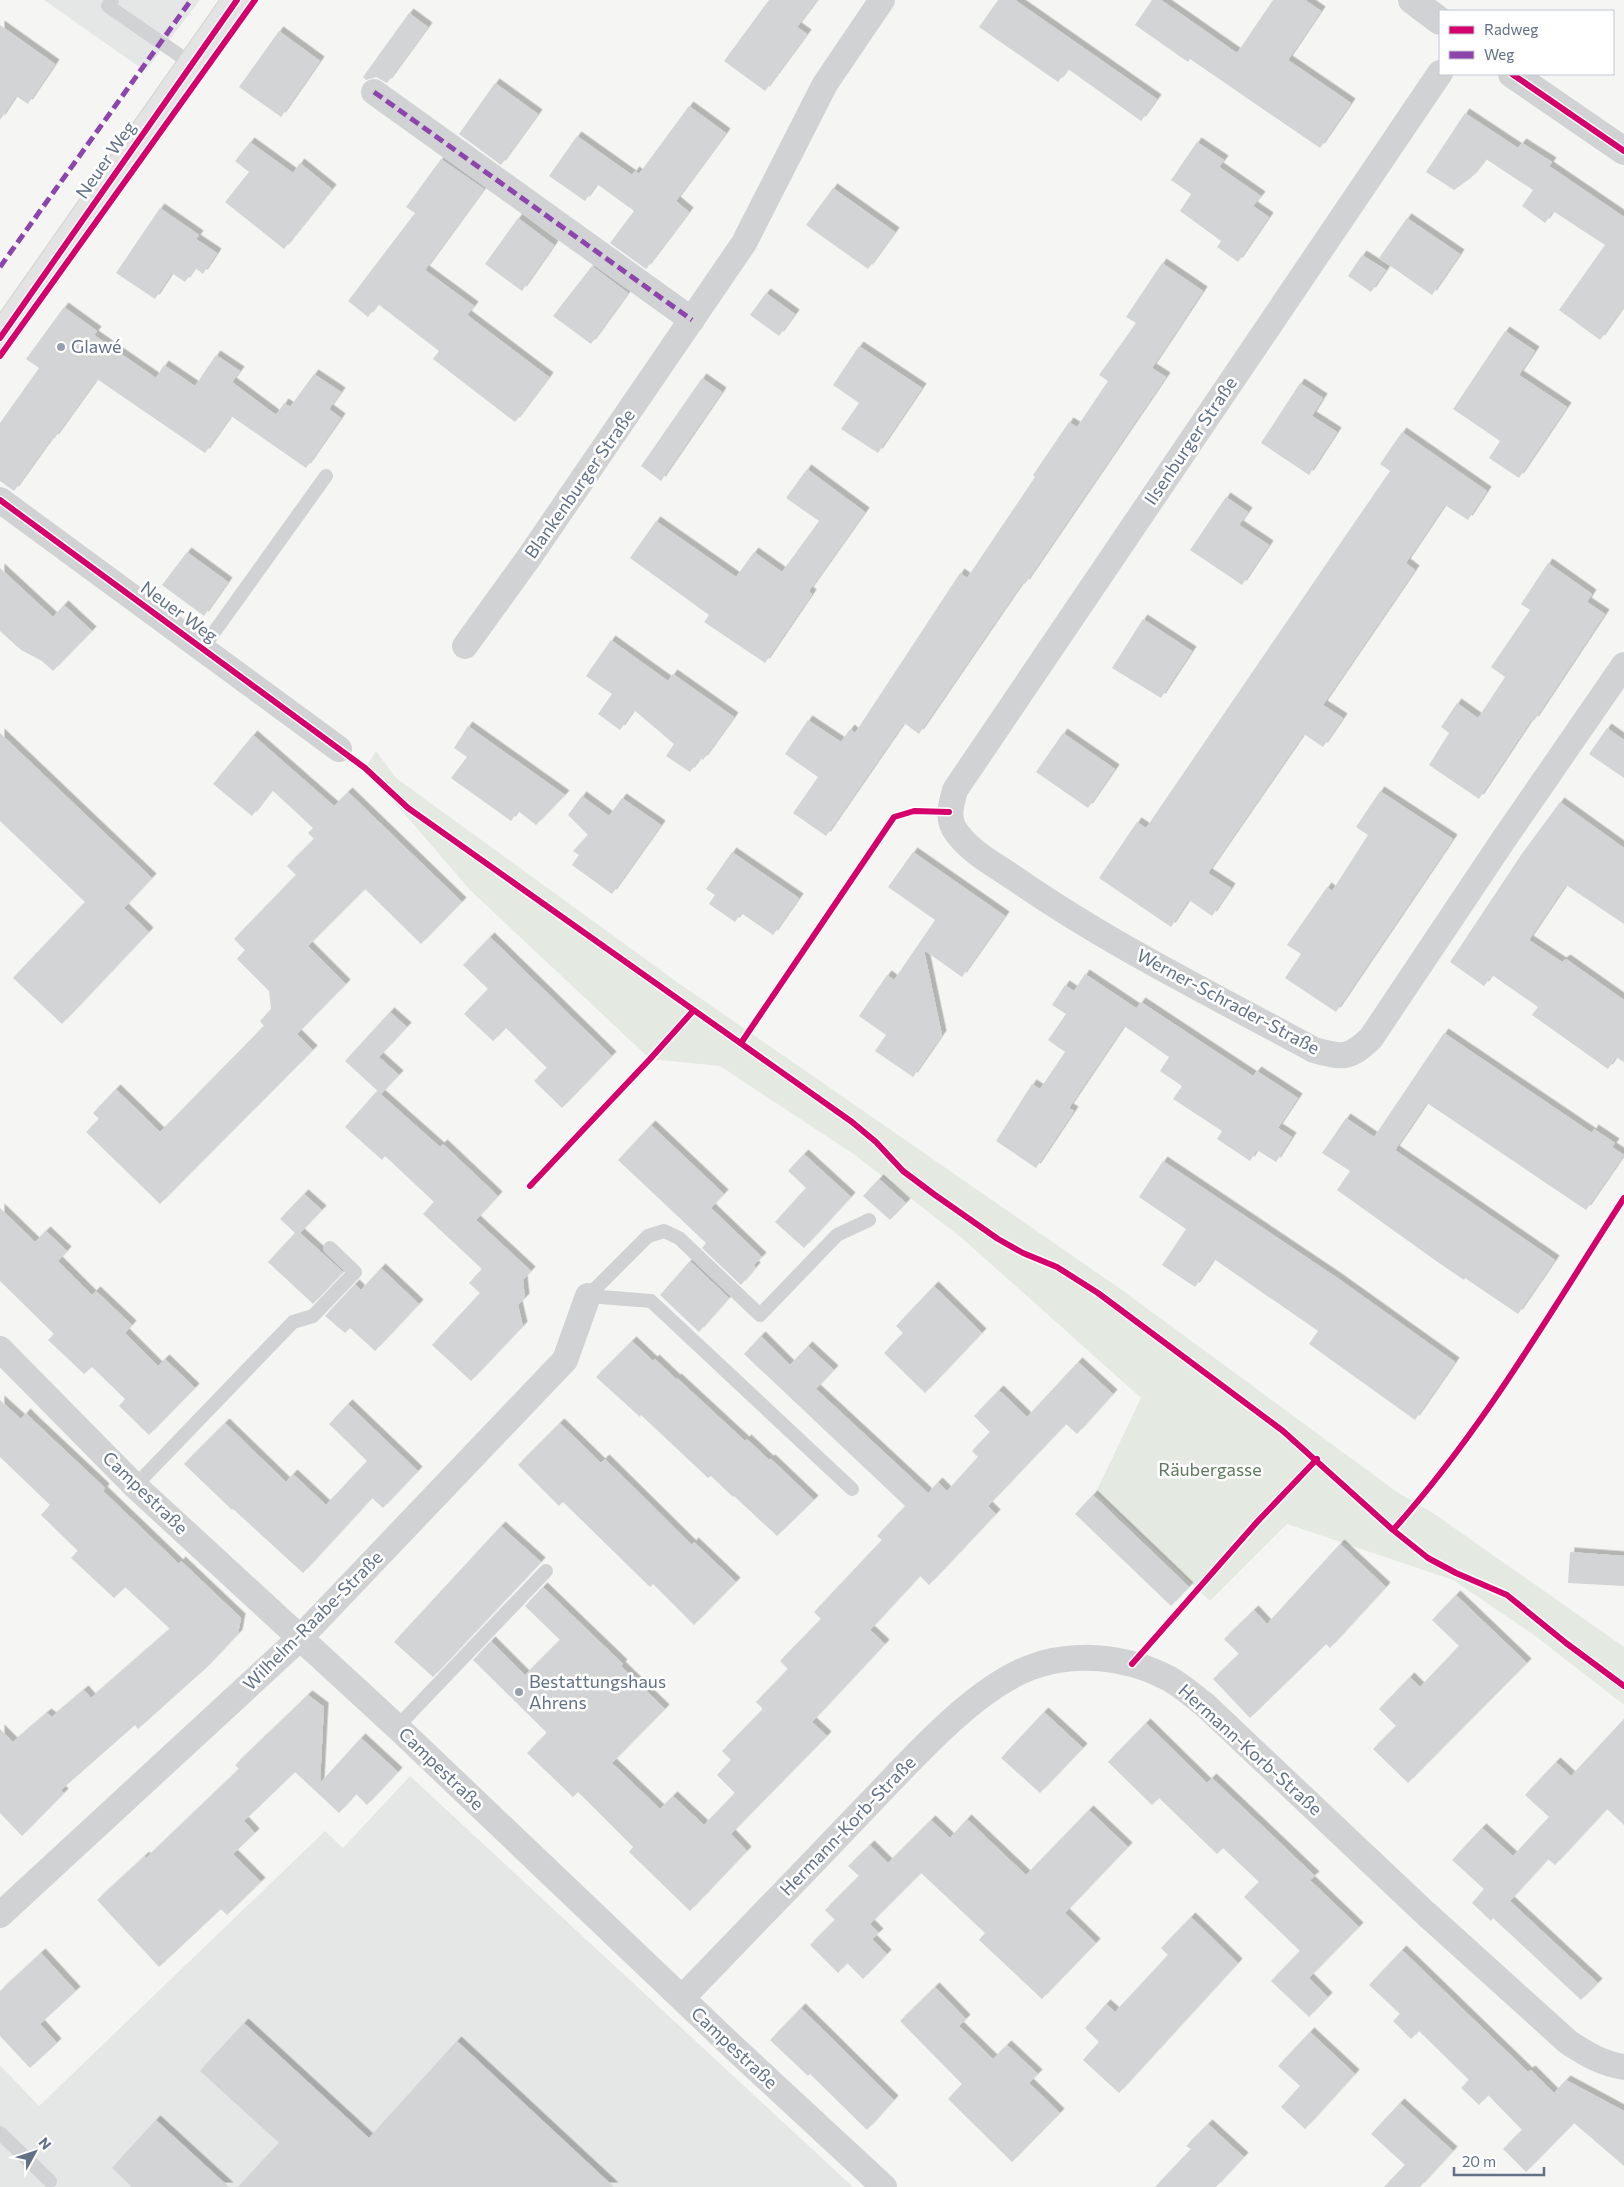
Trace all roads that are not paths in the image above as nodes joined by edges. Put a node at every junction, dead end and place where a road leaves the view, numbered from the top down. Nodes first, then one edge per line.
1 (112, 0) edge
2 (238, 0) edge
3 (882, 0) edge
4 (1412, 0) edge
5 (1439, 20) edge
6 (192, 64) junction
7 (1439, 74) edge
8 (1513, 75) edge
9 (374, 92) dead end
10 (1624, 151) edge
11 (692, 320) junction
12 (0, 338) edge
13 (326, 476) dead end
14 (0, 500) edge
15 (465, 646) dead end
16 (202, 649) junction
17 (1624, 665) edge
18 (340, 749) dead end
19 (949, 812) joint
20 (869, 1220) dead end
21 (330, 1248) dead end
22 (588, 1296) junction
23 (0, 1349) edge
24 (135, 1486) junction
25 (852, 1489) dead end
26 (546, 1571) dead end
27 (300, 1639) junction
28 (398, 1728) junction
29 (5, 1901) edge
30 (682, 1998) junction
31 (1624, 2067) edge
32 (0, 2133) edge
33 (50, 2181) dead end
34 (884, 2187) edge

1 - 6 lane
2 - 6 main road, Neuer Weg
3 - 11 street, Blankenburger Straße
4 - 5 street
6 - 12 main road, Neuer Weg
7 - 19 street, Ilsenburger Straße
8 - 10 street
9 - 11 street
11 - 15 street, Blankenburger Straße
13 - 16 lane
14 - 16 street, Neuer Weg
16 - 18 street, Neuer Weg
17 - 19 street, Werner-Schrader-Straße
20 - 22 lane
21 - 24 lane
22 - 25 lane
22 - 27 street, Wilhelm-Raabe-Straße
23 - 24 street, Campestraße
24 - 27 street, Campestraße
26 - 28 lane
27 - 28 street, Campestraße
27 - 29 street, Wilhelm-Raabe-Straße
28 - 30 street, Campestraße
30 - 31 street, Hermann-Korb-Straße
30 - 34 street, Campestraße
32 - 33 lane

